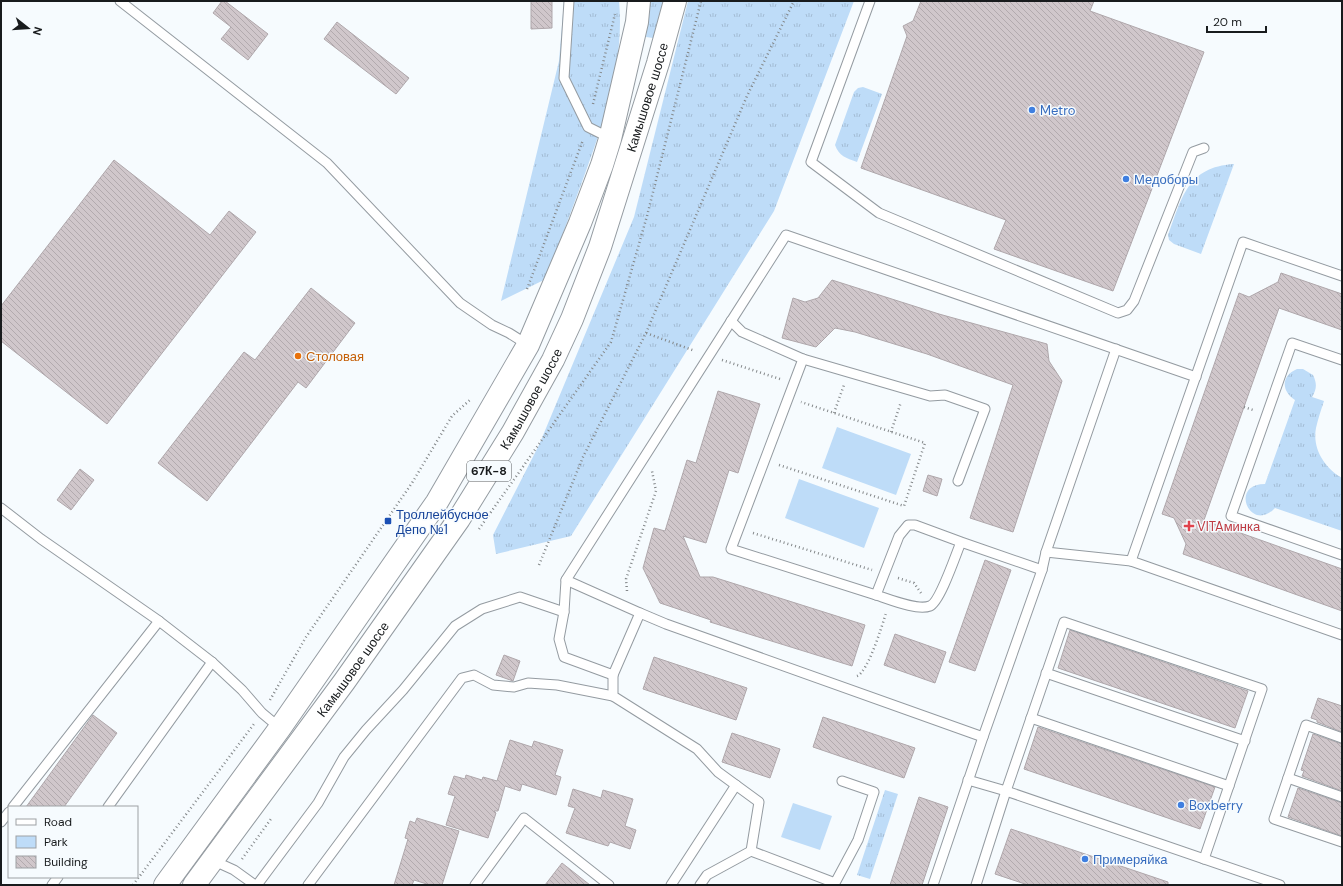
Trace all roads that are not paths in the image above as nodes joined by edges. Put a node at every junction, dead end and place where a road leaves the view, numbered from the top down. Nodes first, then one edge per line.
1 (120, 1) edge
2 (570, 1) edge
3 (638, 1) edge
4 (675, 1) edge
5 (870, 1) edge
6 (610, 139) junction
7 (1204, 148) dead end
8 (1342, 276) edge
9 (731, 321) junction
10 (528, 345) junction
11 (1116, 349) junction
12 (803, 359) junction
13 (1342, 360) edge
14 (1196, 377) junction
15 (958, 481) dead end
16 (1, 508) edge
17 (961, 542) junction
18 (1046, 552) junction
19 (1342, 555) edge
20 (1131, 561) junction
21 (1042, 570) junction
22 (566, 580) junction
23 (876, 595) junction
24 (564, 612) junction
25 (640, 612) junction
26 (159, 621) junction
27 (1342, 635) edge
28 (212, 662) junction
29 (1046, 673) junction
30 (613, 676) junction
31 (613, 696) junction
32 (1031, 718) junction
33 (280, 728) junction
34 (983, 737) junction
35 (1342, 738) edge
36 (1244, 741) junction
37 (1288, 778) junction
38 (968, 780) junction
39 (842, 781) dead end
40 (736, 785) junction
41 (1229, 786) junction
42 (1006, 792) junction
43 (1342, 797) edge
44 (14, 806) edge
45 (109, 806) edge
46 (8, 813) edge
47 (1, 822) edge
48 (1342, 842) edge
49 (751, 852) junction
50 (1204, 859) junction
51 (212, 860) junction
52 (165, 885) edge
53 (194, 885) edge
54 (256, 885) edge
55 (308, 885) edge
56 (475, 885) edge
57 (609, 885) edge
58 (671, 885) edge
59 (700, 885) edge
60 (933, 885) edge
61 (976, 885) edge
62 (1280, 885) edge

1 - 10 lane
2 - 6 lane
3 - 6 main road, Камышовое шоссе
4 - 51 main road, Камышовое шоссе / 67К-8
5 - 7 lane
6 - 10 main road, Камышовое шоссе / 67К-8
8 - 14 lane
9 - 11 lane
9 - 12 lane
9 - 22 lane
10 - 33 main road, Камышовое шоссе / 67К-8
11 - 14 lane
11 - 18 lane
12 - 15 lane
12 - 23 lane
13 - 19 lane
14 - 20 lane
16 - 26 lane
17 - 21 lane
17 - 23 lane
17 - 23 lane
18 - 20 lane
18 - 21 lane
20 - 27 lane
21 - 34 lane
22 - 24 lane
22 - 25 lane
24 - 30 lane
24 - 54 lane
25 - 30 lane
25 - 34 lane
26 - 28 lane
26 - 44 lane
28 - 33 lane
28 - 45 lane
29 - 32 lane
29 - 36 lane
29 - 36 lane
30 - 31 lane
31 - 40 lane
31 - 55 lane
32 - 41 lane
32 - 42 lane
33 - 52 main road, Камышовое шоссе / 67К-8
34 - 38 lane
35 - 37 lane
36 - 41 lane
37 - 43 lane
37 - 48 lane
38 - 42 lane
38 - 60 lane
39 - 49 lane
40 - 49 lane
40 - 58 lane
41 - 50 lane
42 - 50 lane
42 - 61 lane
46 - 47 lane
49 - 59 lane
50 - 62 lane
51 - 53 main road, Камышовое шоссе / 67К-8
51 - 54 lane
56 - 57 lane

